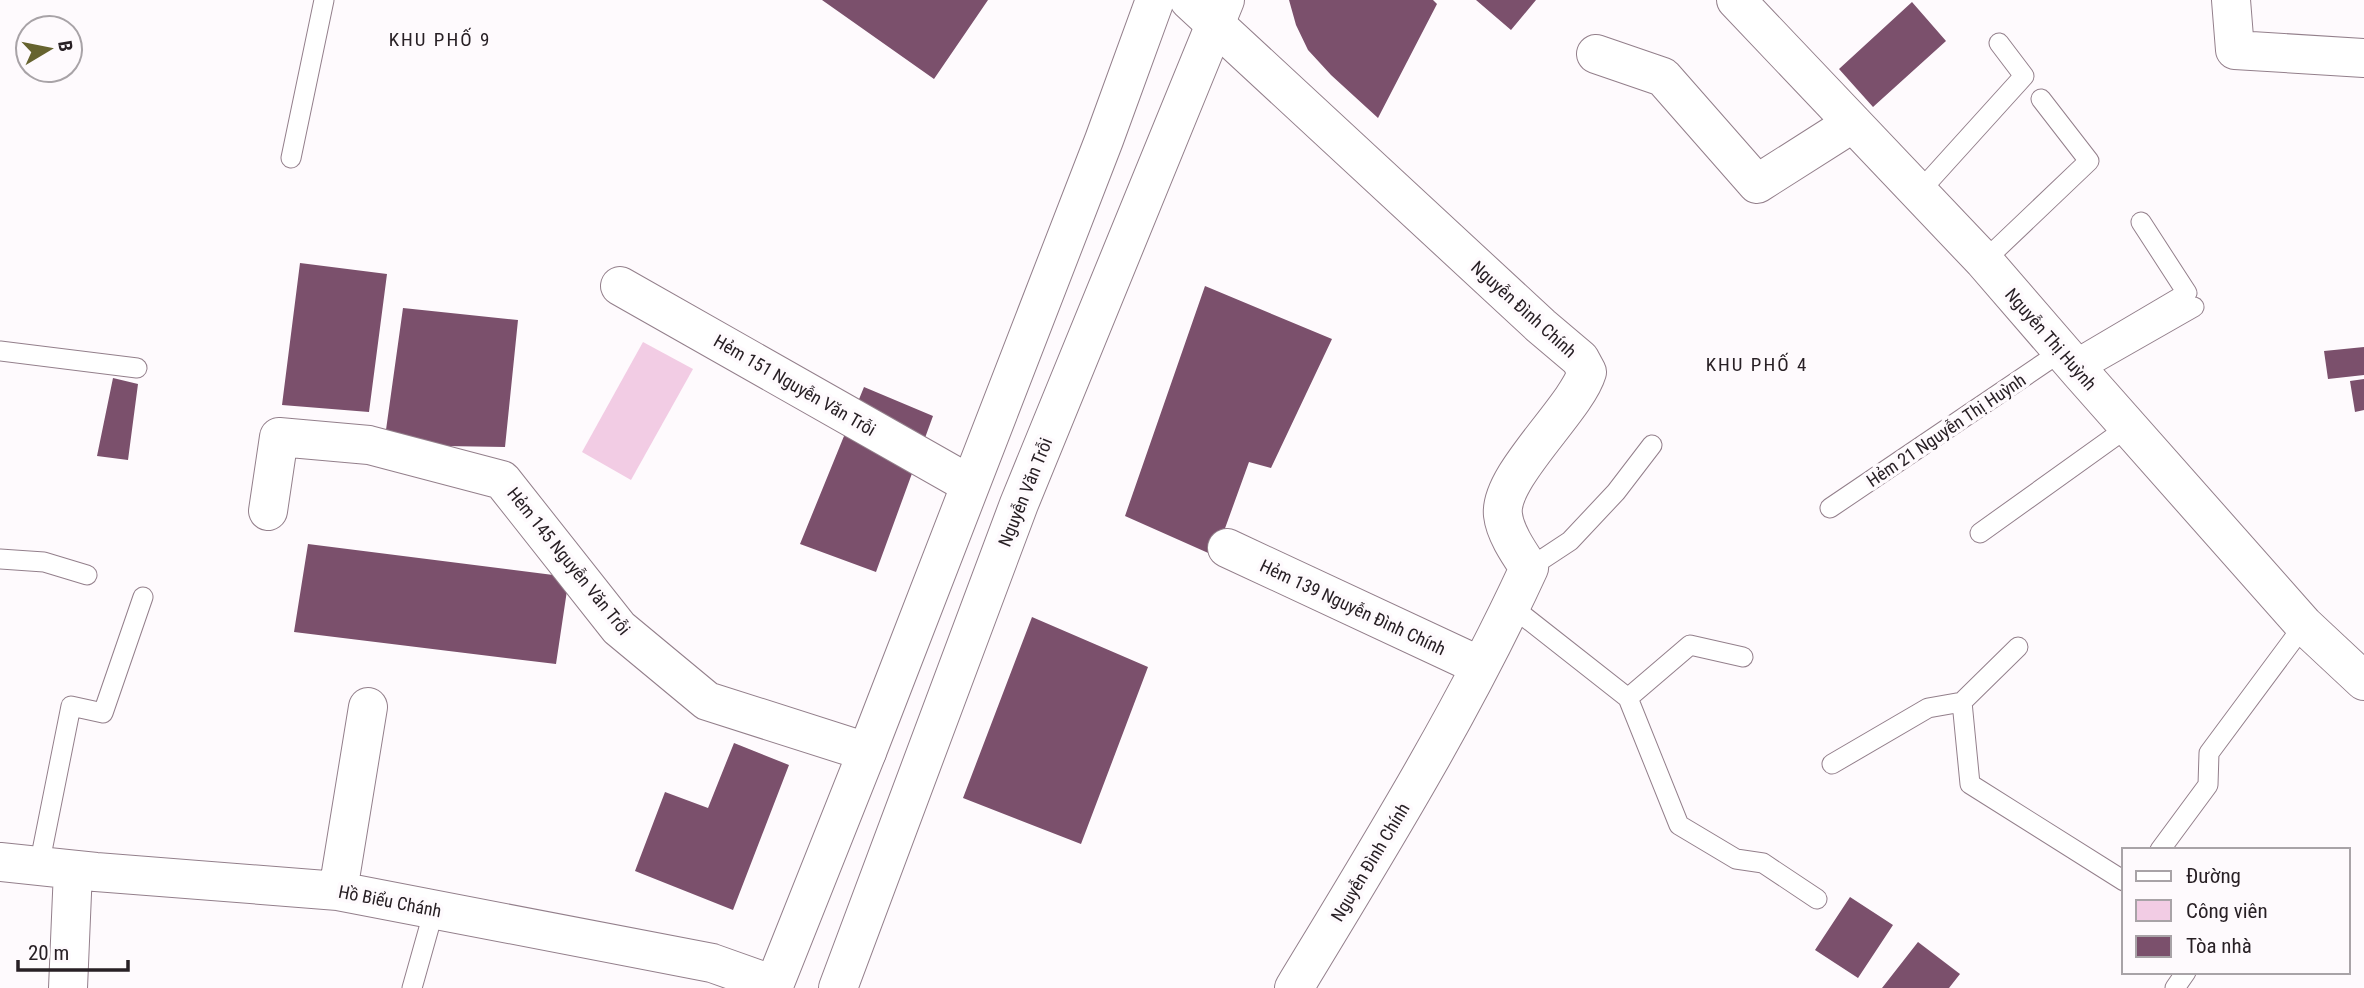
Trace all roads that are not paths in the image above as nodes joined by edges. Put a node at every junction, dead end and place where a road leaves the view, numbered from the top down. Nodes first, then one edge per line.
1 (324, 0) edge
2 (1156, 0) edge
3 (1736, 0) edge
4 (2231, 0) edge
5 (1210, 8) edge
6 (1999, 43) dead end
7 (1596, 54) dead end
8 (2364, 58) edge
9 (2041, 99) dead end
10 (1853, 123) junction
11 (291, 159) dead end
12 (1919, 192) junction
13 (2141, 222) dead end
14 (1984, 261) junction
15 (620, 286) dead end
16 (2194, 307) dead end
17 (0, 351) edge
18 (2070, 362) junction
19 (137, 368) dead end
20 (2128, 427) junction
21 (1652, 445) dead end
22 (970, 484) junction
23 (1019, 504) junction
24 (1830, 508) dead end
25 (268, 511) dead end
26 (1980, 533) dead end
27 (1227, 548) dead end
28 (0, 559) edge
29 (1529, 568) junction
30 (87, 575) dead end
31 (143, 597) dead end
32 (1511, 606) junction
33 (2304, 625) junction
34 (2018, 647) dead end
35 (1743, 657) dead end
36 (1480, 666) junction
37 (2364, 681) edge
38 (1628, 698) junction
39 (1962, 702) junction
40 (368, 707) dead end
41 (867, 752) junction
42 (1832, 764) dead end
43 (2161, 848) edge
44 (0, 862) edge
45 (56, 868) junction
46 (2122, 880) edge
47 (338, 891) junction
48 (1817, 899) dead end
49 (434, 910) junction
50 (773, 987) edge
51 (68, 988) edge
52 (412, 988) edge
53 (838, 988) edge
54 (1294, 988) edge

1 - 11 lane
2 - 22 street
3 - 10 street, Nguyễn Thị Huỳnh
4 - 8 street
5 - 23 street, Nguyễn Văn Trỗi
5 - 29 street, Nguyễn Đình Chính
6 - 12 lane
7 - 10 street
9 - 14 lane
10 - 12 street, Nguyễn Thị Huỳnh
12 - 14 street, Nguyễn Thị Huỳnh
13 - 18 lane
14 - 18 street, Nguyễn Thị Huỳnh
15 - 22 street, Hẻm 151 Nguyễn Văn Trỗi
16 - 18 lane
17 - 19 lane
18 - 20 street, Nguyễn Thị Huỳnh
18 - 24 lane, Hẻm 21 Nguyễn Thị Huỳnh
20 - 26 lane
20 - 33 street, Nguyễn Thị Huỳnh
21 - 29 lane
22 - 23 street, Hẻm 151 Nguyễn Văn Trỗi
22 - 41 street
23 - 53 street, Nguyễn Văn Trỗi
25 - 41 street, Hẻm 145 Nguyễn Văn Trỗi
27 - 36 street, Hẻm 139 Nguyễn Đình Chính
28 - 30 lane
29 - 32 street, Nguyễn Đình Chính
31 - 45 lane
32 - 36 street, Nguyễn Đình Chính
32 - 38 lane
33 - 37 street, Nguyễn Thị Huỳnh
33 - 43 lane
34 - 39 lane
35 - 38 lane
36 - 54 street, Nguyễn Đình Chính
38 - 48 lane
39 - 42 lane
39 - 46 lane
40 - 47 street
41 - 50 street
44 - 45 street, Hồ Biểu Chánh
45 - 47 street, Hồ Biểu Chánh
45 - 51 street
47 - 49 street, Hồ Biểu Chánh
49 - 50 street, Hồ Biểu Chánh
49 - 52 lane

